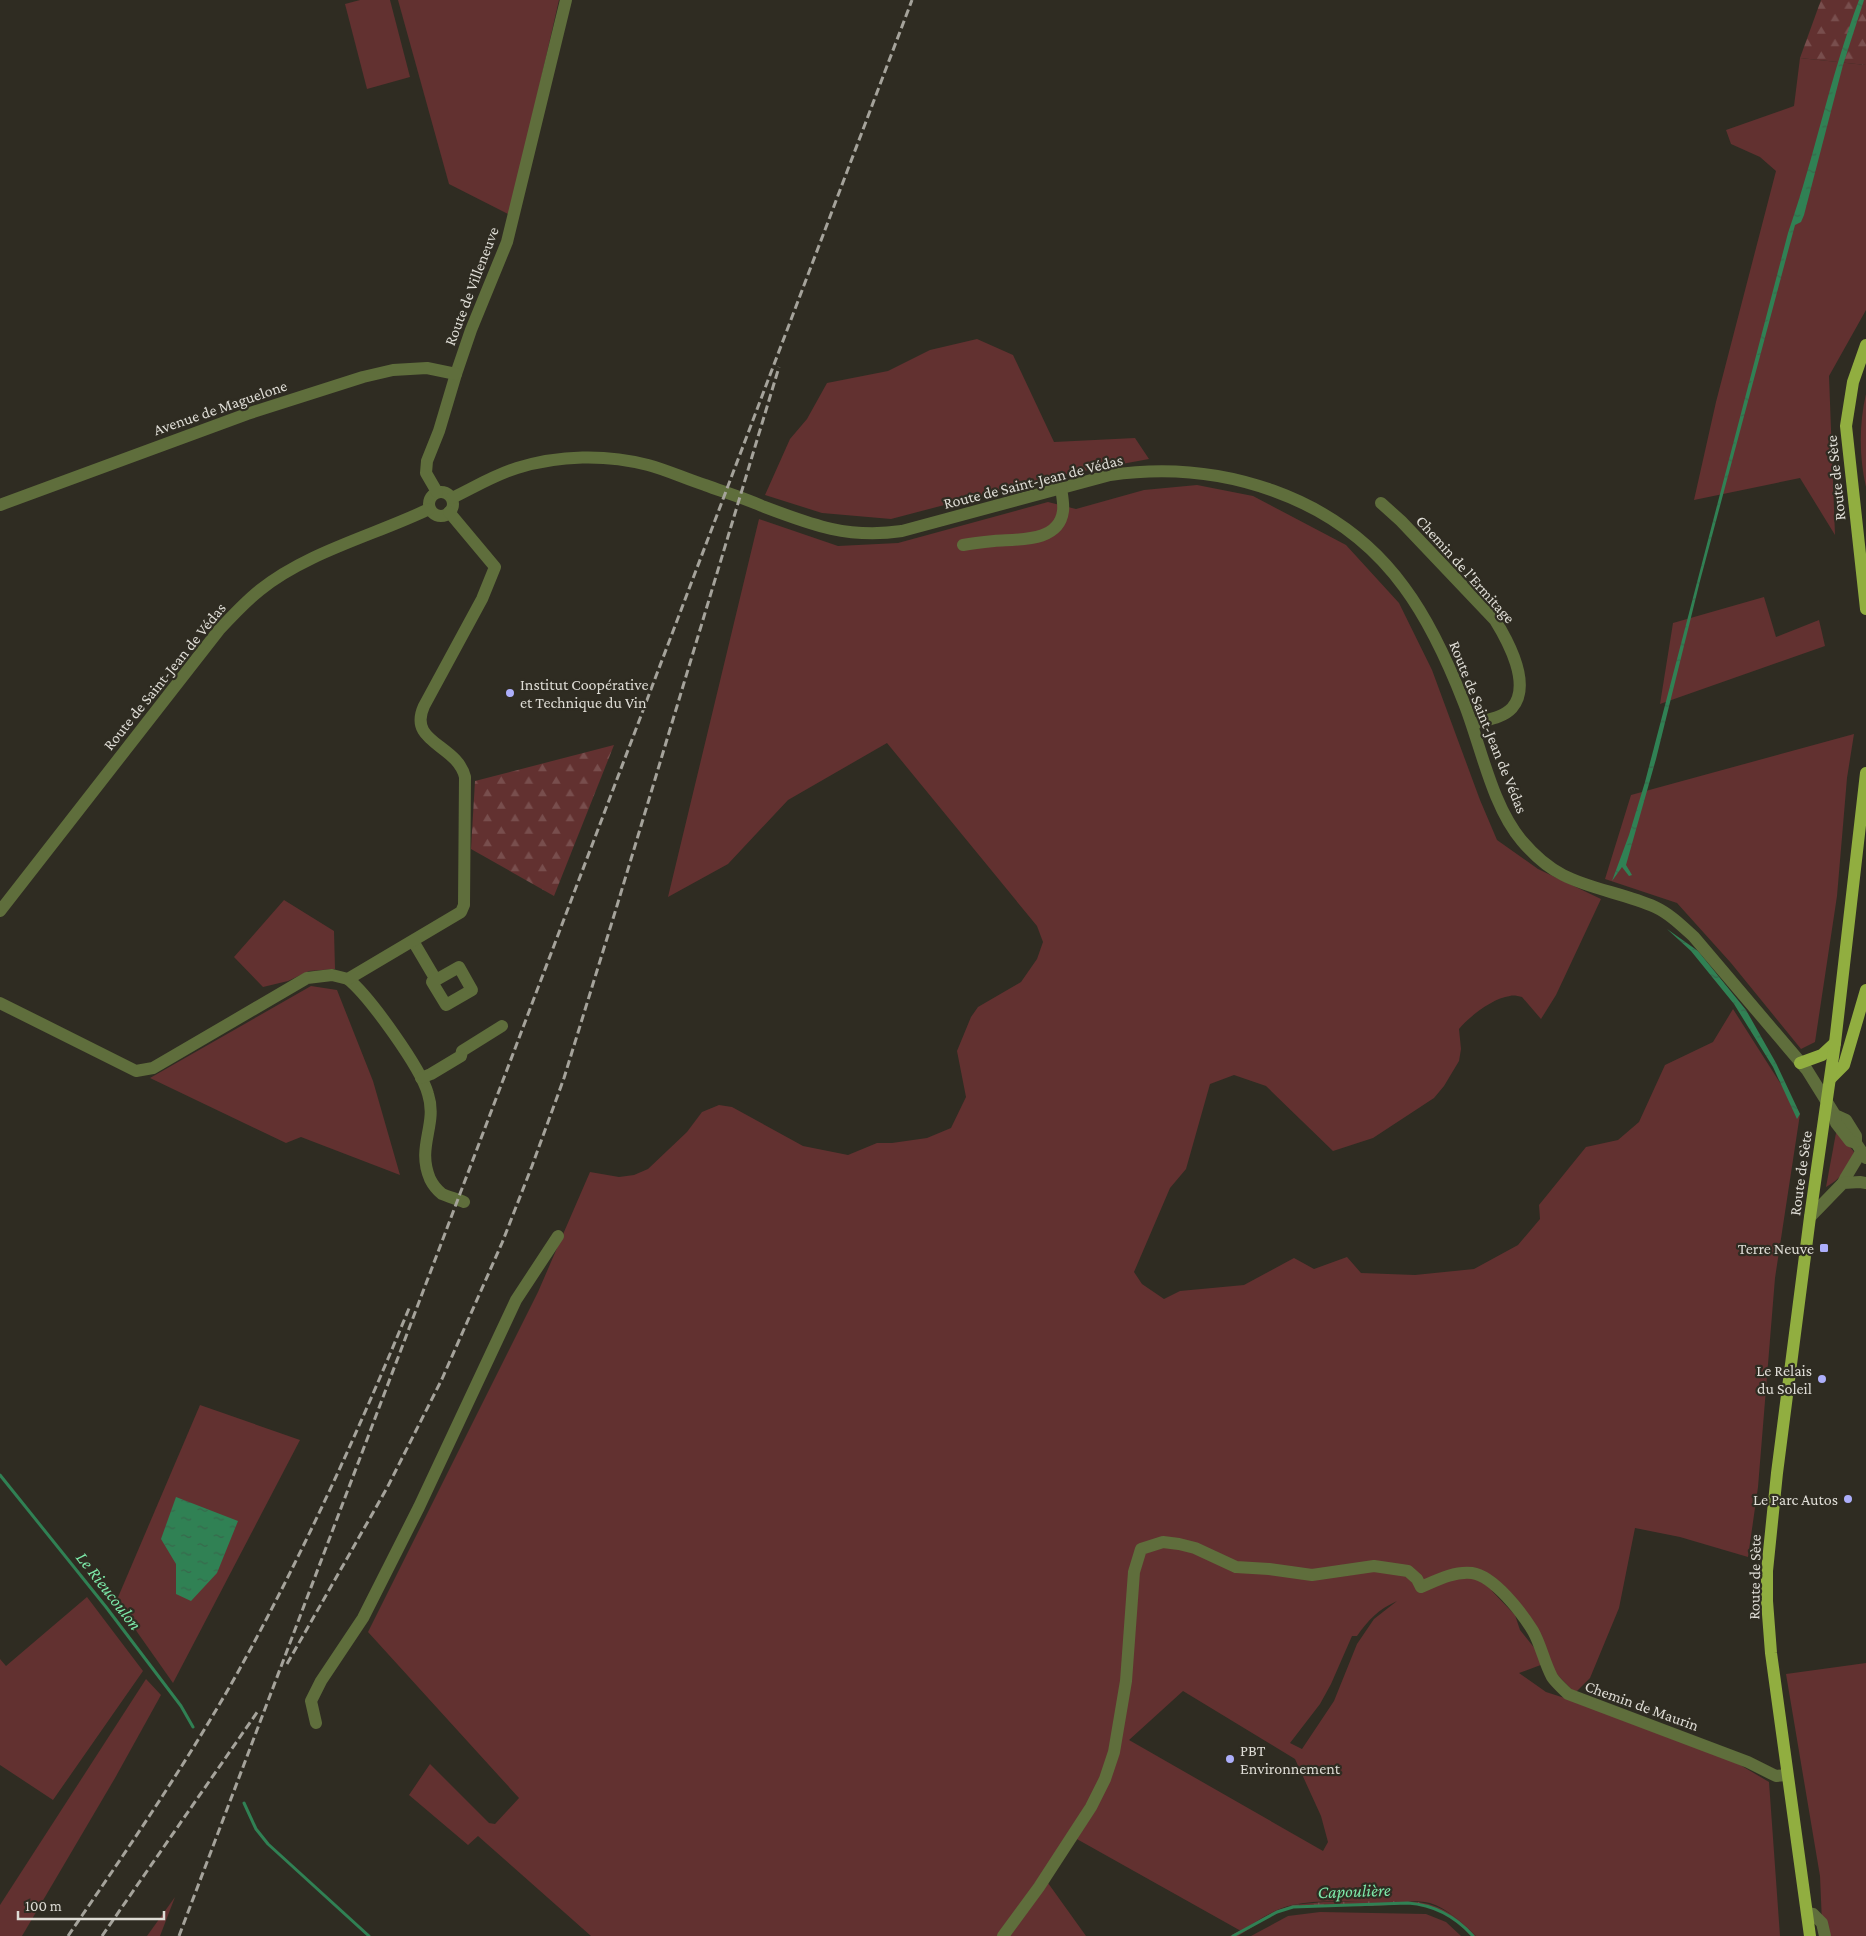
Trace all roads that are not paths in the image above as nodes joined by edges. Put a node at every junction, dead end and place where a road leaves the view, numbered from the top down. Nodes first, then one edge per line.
1 (566, 0) edge
2 (1866, 345) edge
3 (456, 374) junction
4 (1061, 488) junction
5 (437, 492) junction
6 (452, 498) junction
7 (1381, 503) dead end
8 (0, 505) edge
9 (429, 509) junction
10 (449, 512) junction
11 (964, 545) dead end
12 (1865, 581) edge
13 (1866, 609) edge
14 (1473, 724) junction
15 (1866, 773) edge
16 (0, 911) edge
17 (413, 941) junction
18 (348, 978) junction
19 (436, 980) dead end
20 (1866, 990) edge
21 (0, 1003) edge
22 (502, 1026) dead end
23 (1835, 1043) junction
24 (1800, 1062) junction
25 (421, 1078) junction
26 (1831, 1078) junction
27 (1831, 1109) junction
28 (1861, 1151) edge
29 (1843, 1183) junction
30 (1866, 1183) edge
31 (464, 1202) dead end
32 (1810, 1217) junction
33 (558, 1236) dead end
34 (316, 1723) dead end
35 (1786, 1775) junction
36 (1807, 1913) junction
37 (1002, 1936) edge
38 (1810, 1936) edge
39 (1825, 1936) edge

1 - 3 street, Route de Villeneuve
2 - 12 main road, Route de Sète
3 - 5 street, Route de Villeneuve
3 - 8 street, Avenue de Maguelone
4 - 6 street, Route de Saint-Jean de Védas
4 - 11 street
4 - 14 street, Route de Saint-Jean de Védas
5 - 6 street
5 - 9 street
6 - 10 street
7 - 14 street, Chemin de l'Ermitage
9 - 10 street
9 - 16 street, Route de Saint-Jean de Védas
10 - 17 street
12 - 13 main road, Route de Sète
14 - 24 street, Route de Saint-Jean de Védas
15 - 23 main road, Route de Sète
17 - 18 street
17 - 19 street
18 - 21 street
18 - 25 street
20 - 26 main road
22 - 25 street
23 - 24 main road
23 - 26 main road, Route de Sète
24 - 27 street
25 - 31 street
26 - 27 main road, Route de Sète
27 - 28 street
27 - 32 main road, Route de Sète
28 - 29 street
29 - 30 street
29 - 32 street
32 - 35 main road, Route de Sète
33 - 34 street
35 - 36 main road, Route de Sète
35 - 37 street, Chemin de Maurin
36 - 38 main road, Route de Sète
36 - 39 street

